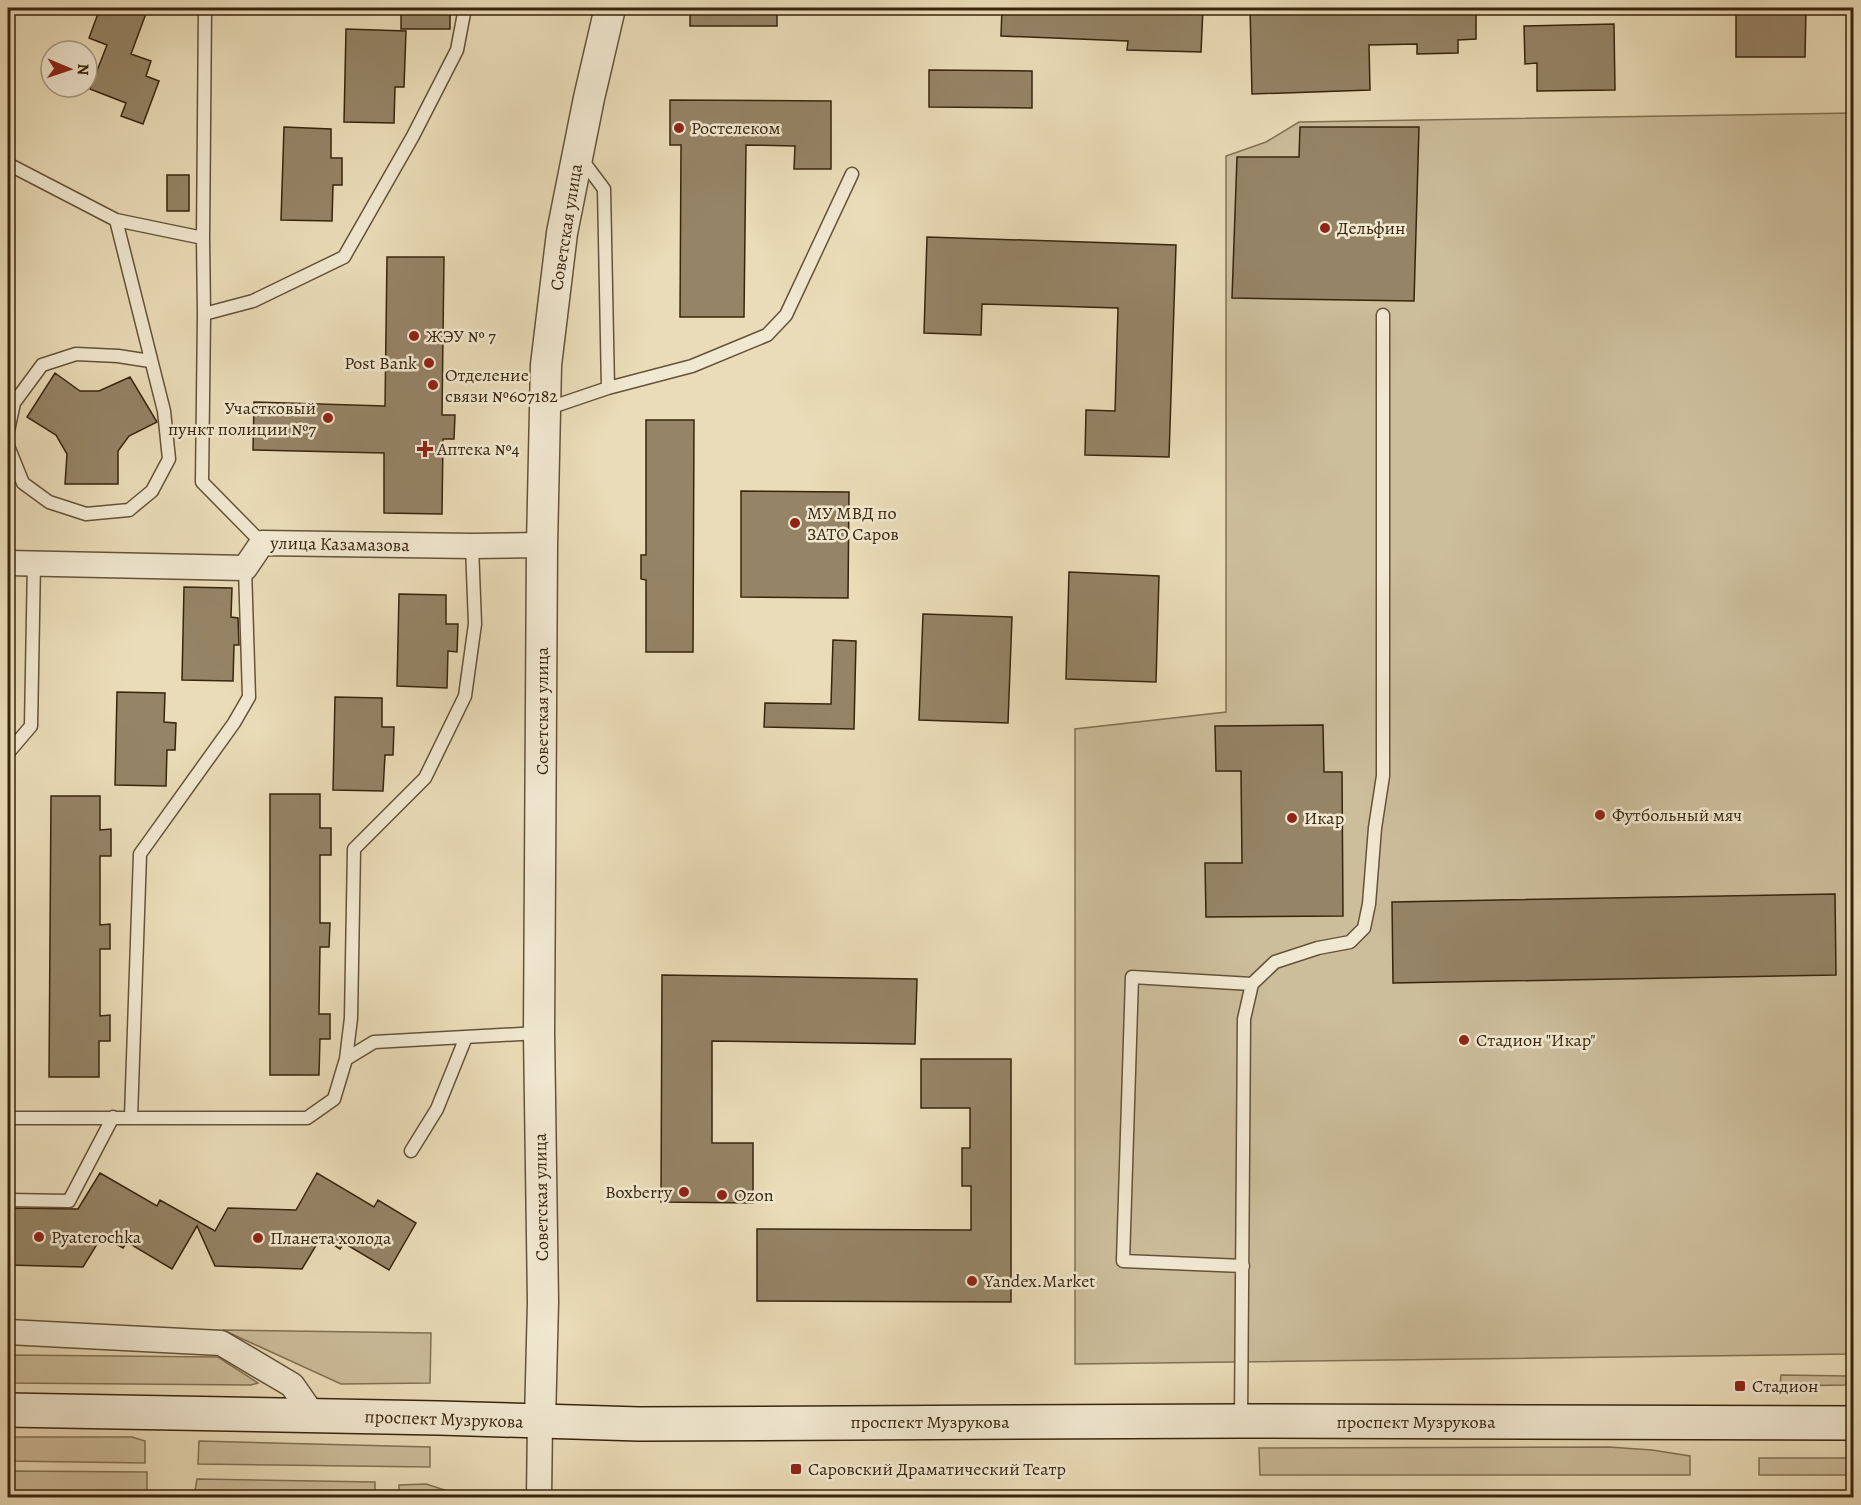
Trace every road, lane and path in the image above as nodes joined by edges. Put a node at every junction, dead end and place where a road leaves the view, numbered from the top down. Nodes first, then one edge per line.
1 (205, 8) edge
2 (465, 8) edge
3 (610, 8) edge
4 (578, 154) junction
5 (8, 164) edge
6 (852, 174) dead end
7 (116, 219) junction
8 (202, 238) junction
9 (204, 314) junction
10 (1383, 315) dead end
11 (150, 361) junction
12 (608, 388) junction
13 (545, 409) junction
14 (8, 431) edge
15 (8, 446) edge
16 (262, 543) junction
17 (542, 545) junction
18 (472, 546) junction
19 (34, 562) junction
20 (8, 563) edge
21 (245, 568) junction
22 (8, 753) edge
23 (1252, 984) junction
24 (539, 1033) junction
25 (466, 1037) junction
26 (346, 1059) junction
27 (113, 1117) junction
28 (131, 1117) junction
29 (8, 1118) edge
30 (411, 1151) dead end
31 (8, 1200) edge
32 (1243, 1266) junction
33 (8, 1332) edge
34 (8, 1410) edge
35 (313, 1415) junction
36 (540, 1421) junction
37 (1241, 1421) junction
38 (1854, 1423) edge
39 (539, 1497) edge

1 - 8 lane
2 - 9 lane
3 - 4 street, Советская улица
4 - 12 lane
4 - 13 street, Советская улица
5 - 7 lane
6 - 12 lane
7 - 8 lane
7 - 11 lane
8 - 9 lane
9 - 16 lane
10 - 23 lane
11 - 14 lane
11 - 15 lane
12 - 13 lane
13 - 17 street, Советская улица
16 - 18 street, улица Казамазова
16 - 21 street, улица Казамазова
17 - 18 street, улица Казамазова
17 - 24 street, Советская улица
18 - 26 lane
19 - 20 street
19 - 21 street
19 - 22 lane
21 - 28 lane
23 - 32 lane
23 - 32 lane
24 - 25 lane
24 - 36 street, Советская улица
25 - 26 lane
25 - 30 lane
26 - 28 lane
27 - 28 lane
27 - 29 lane
27 - 31 lane
32 - 37 lane
33 - 35 street
34 - 35 main road, проспект Музрукова
35 - 36 main road, проспект Музрукова
36 - 37 main road, проспект Музрукова
36 - 39 street
37 - 38 main road, проспект Музрукова

